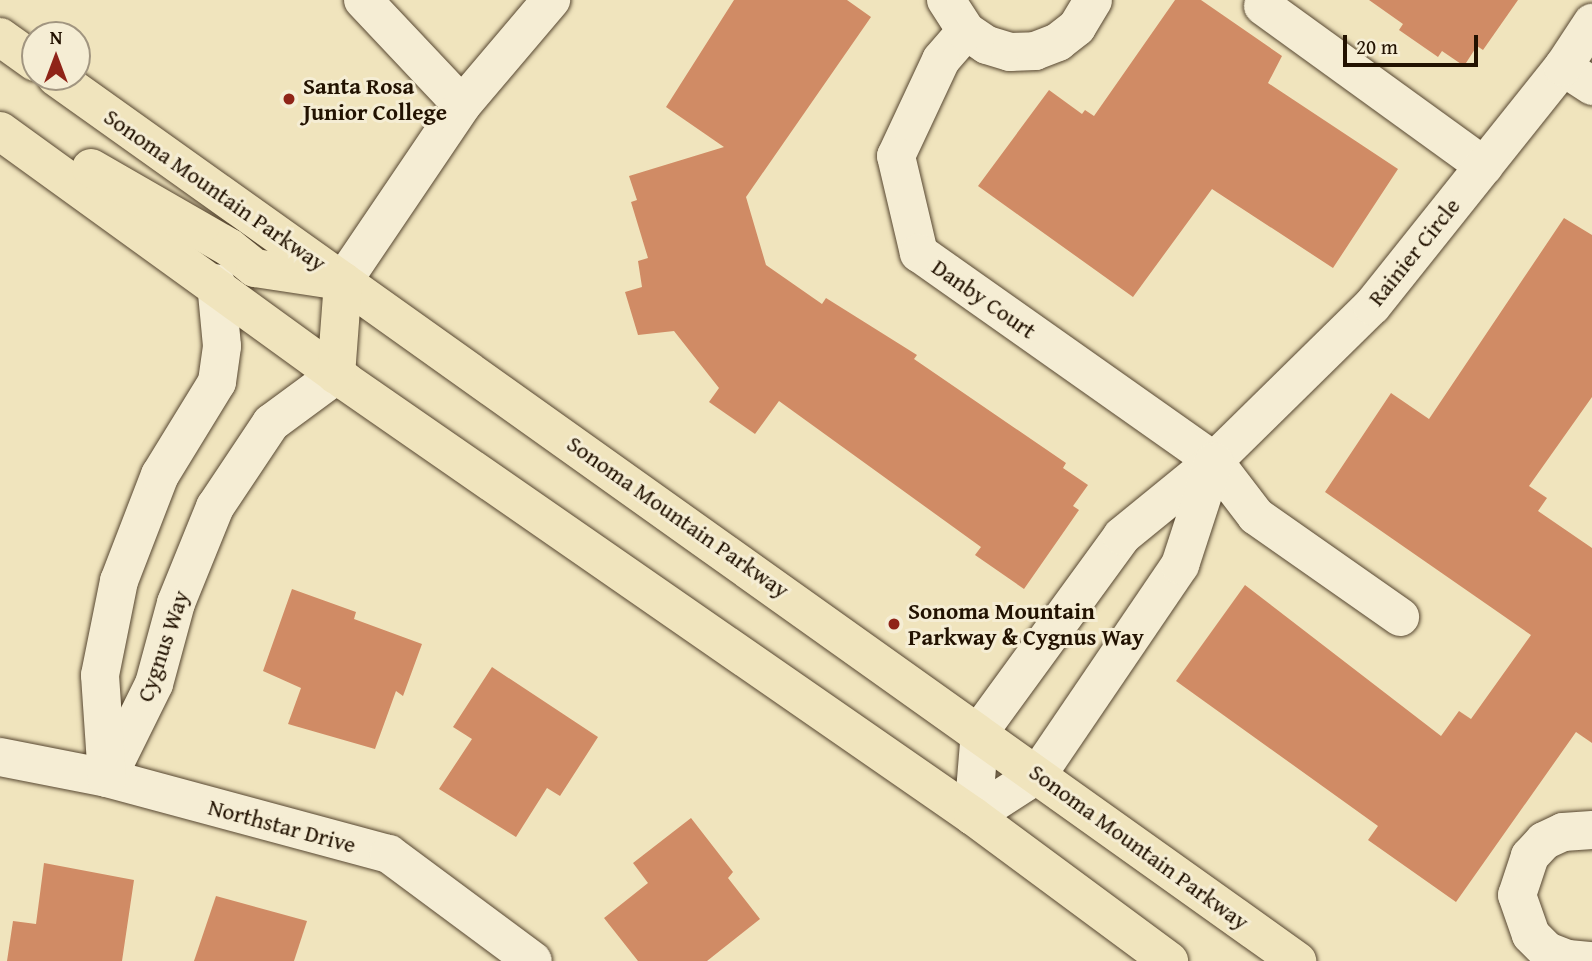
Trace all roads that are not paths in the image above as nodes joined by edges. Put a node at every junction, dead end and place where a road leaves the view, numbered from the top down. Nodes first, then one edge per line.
1 (363, 0) edge
2 (551, 0) edge
3 (1093, 0) edge
4 (1263, 6) dead end
5 (956, 16) edge
6 (1592, 23) edge
7 (0, 37) edge
8 (21, 52) edge
9 (1578, 77) edge
10 (76, 91) edge
11 (462, 105) junction
12 (0, 116) edge
13 (0, 131) edge
14 (1484, 166) junction
15 (343, 281) junction
16 (216, 283) junction
17 (336, 375) junction
18 (1214, 461) junction
19 (1400, 617) dead end
20 (979, 731) junction
21 (0, 757) edge
22 (1038, 774) junction
23 (107, 778) junction
24 (973, 816) junction
25 (1592, 830) edge
26 (533, 961) edge
27 (1169, 961) edge
28 (1297, 961) edge
29 (1592, 961) edge

1 - 11 street
2 - 11 street
3 - 5 street, Danby Court
4 - 14 street
5 - 18 street, Danby Court
6 - 9 street, Rainier Circle
7 - 8 main road
9 - 14 street, Rainier Circle
10 - 15 main road, Sonoma Mountain Parkway
11 - 15 street
12 - 15 main road
13 - 16 main road
14 - 18 street, Rainier Circle
15 - 17 main road
15 - 20 main road, Sonoma Mountain Parkway
16 - 17 main road
16 - 23 street, Cygnus Way
17 - 23 street, Cygnus Way
17 - 24 main road
18 - 19 street, Danby Court
18 - 20 street, Rainier Circle
18 - 22 street, Rainier Circle
20 - 22 main road, Sonoma Mountain Parkway
20 - 24 street
21 - 23 street, Northstar Drive
22 - 24 street, Rainier Circle
22 - 28 main road, Sonoma Mountain Parkway
23 - 26 street, Northstar Drive
24 - 27 main road
25 - 29 street

